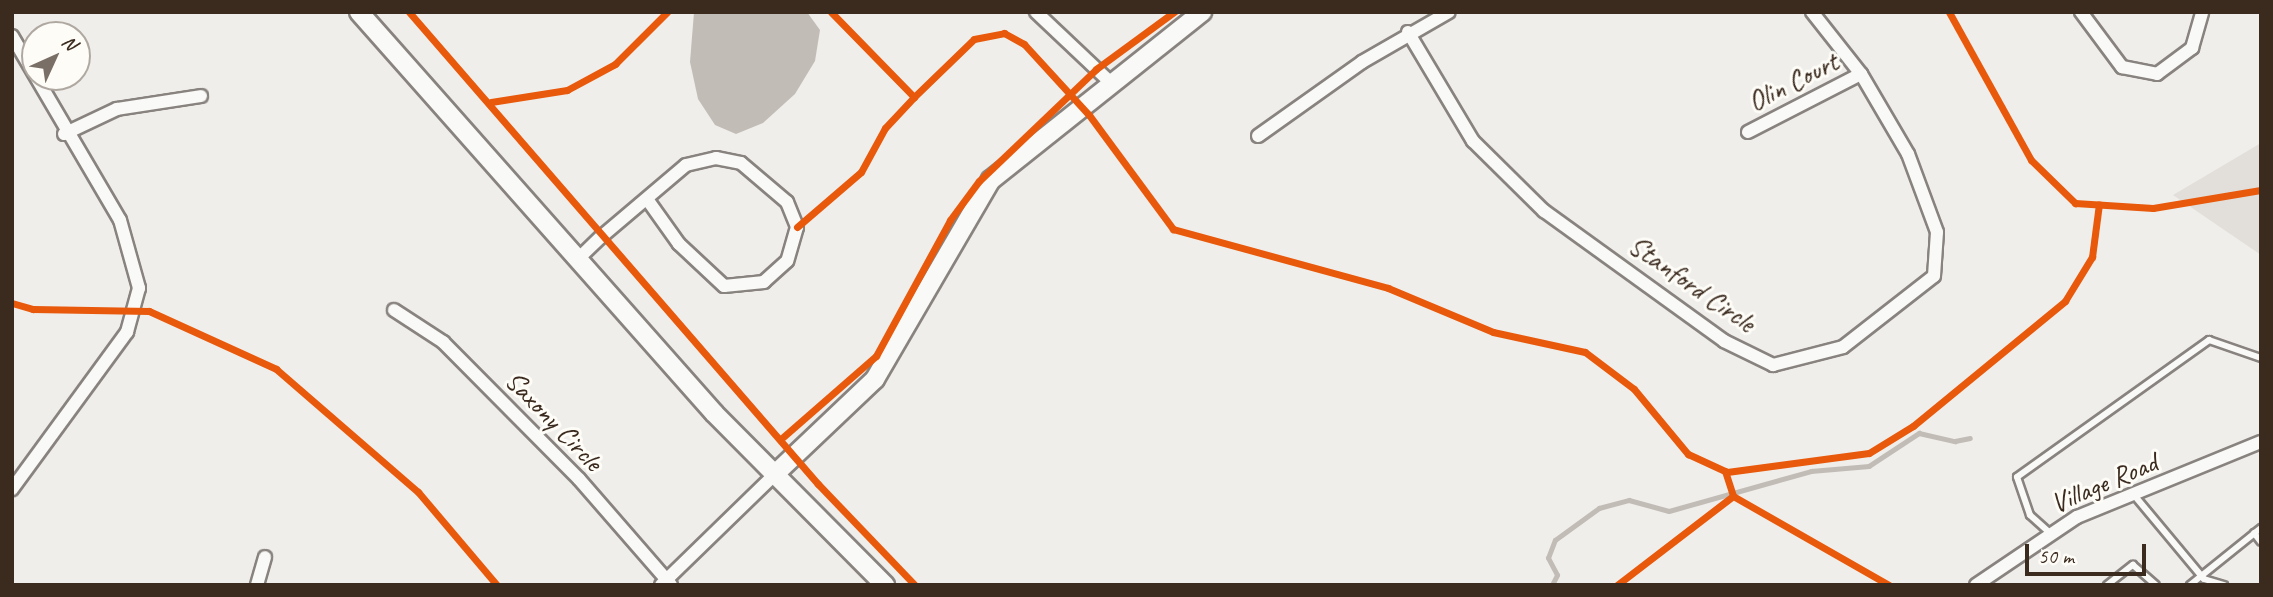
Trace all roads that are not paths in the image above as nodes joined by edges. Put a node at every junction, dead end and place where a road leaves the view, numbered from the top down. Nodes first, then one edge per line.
1 (359, 12) edge
2 (1037, 12) edge
3 (1202, 12) edge
4 (1449, 12) edge
5 (1812, 12) edge
6 (2081, 12) edge
7 (2202, 12) edge
8 (1408, 32) junction
9 (12, 36) edge
10 (1861, 74) junction
11 (1110, 82) junction
12 (201, 96) dead end
13 (1748, 132) dead end
14 (64, 134) junction
15 (1258, 136) dead end
16 (647, 199) junction
17 (579, 258) junction
18 (394, 310) dead end
19 (2261, 358) edge
20 (2261, 442) edge
21 (774, 475) junction
22 (12, 489) edge
23 (2134, 495) junction
24 (2258, 531) edge
25 (2050, 533) junction
26 (2261, 542) edge
27 (265, 557) dead end
28 (2202, 579) edge
29 (666, 583) edge
30 (257, 585) edge
31 (885, 585) edge
32 (1976, 585) edge
33 (2107, 585) edge
34 (2156, 585) edge
35 (2190, 585) edge
36 (2224, 585) edge

1 - 17 street
2 - 11 street
3 - 11 street
4 - 8 street
5 - 10 street, Stanford Circle
6 - 7 street
8 - 10 street, Stanford Circle
8 - 15 street
9 - 14 street
10 - 13 street, Olin Court
11 - 21 street
12 - 14 street
14 - 22 street
16 - 16 street
16 - 17 street
17 - 21 street
18 - 29 street, Saxony Circle
19 - 25 lane
20 - 23 street, Village Road
21 - 29 street
21 - 31 street
23 - 25 street, Village Road
23 - 28 lane
24 - 26 lane
24 - 28 lane
25 - 32 street, Village Road
27 - 30 street
28 - 35 lane
28 - 36 lane
33 - 34 lane

